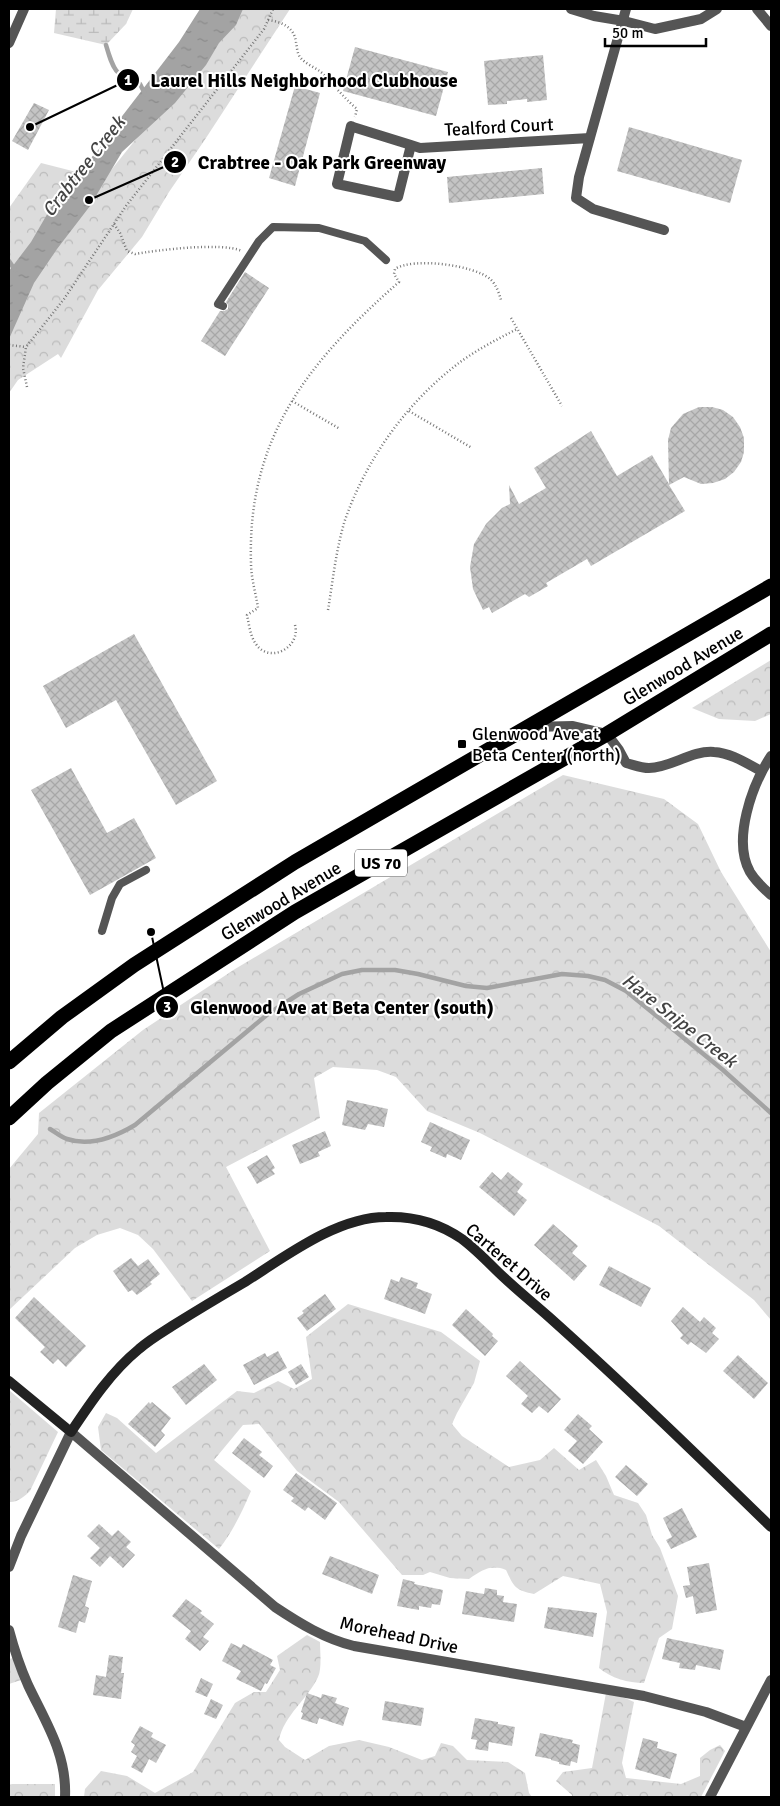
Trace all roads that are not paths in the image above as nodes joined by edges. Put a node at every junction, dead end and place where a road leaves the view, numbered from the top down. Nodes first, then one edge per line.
1 (24, 9) edge
2 (570, 9) edge
3 (626, 9) edge
4 (717, 9) edge
5 (757, 9) edge
6 (624, 21) junction
7 (771, 26) edge
8 (9, 42) edge
9 (590, 138) junction
10 (411, 145) junction
11 (664, 230) dead end
12 (386, 260) dead end
13 (223, 306) dead end
14 (771, 586) edge
15 (771, 634) edge
16 (528, 727) junction
17 (606, 734) junction
18 (771, 756) edge
19 (761, 772) junction
20 (146, 870) dead end
21 (771, 895) edge
22 (102, 931) dead end
23 (9, 1062) edge
24 (9, 1118) edge
25 (9, 1381) edge
26 (72, 1432) junction
27 (771, 1527) edge
28 (9, 1567) edge
29 (9, 1630) edge
30 (771, 1680) edge
31 (746, 1727) junction
32 (65, 1797) edge
33 (710, 1797) edge

1 - 8 street
2 - 6 street
3 - 6 street
4 - 6 street
5 - 7 street
6 - 9 street
9 - 10 street, Tealford Court
9 - 11 street
10 - 10 street, Tealford Court
12 - 13 lane
14 - 16 highway, Glenwood Avenue / US 70
15 - 17 highway, Glenwood Avenue / US 70
16 - 17 street
16 - 23 highway, Glenwood Avenue / US 70
17 - 19 street
17 - 24 highway, Glenwood Avenue / US 70
18 - 19 street
19 - 21 street
20 - 22 lane
25 - 26 street, Morehead Drive
26 - 27 street, Carteret Drive
26 - 28 street
26 - 31 street, Morehead Drive
29 - 32 street
30 - 31 street
31 - 33 street

